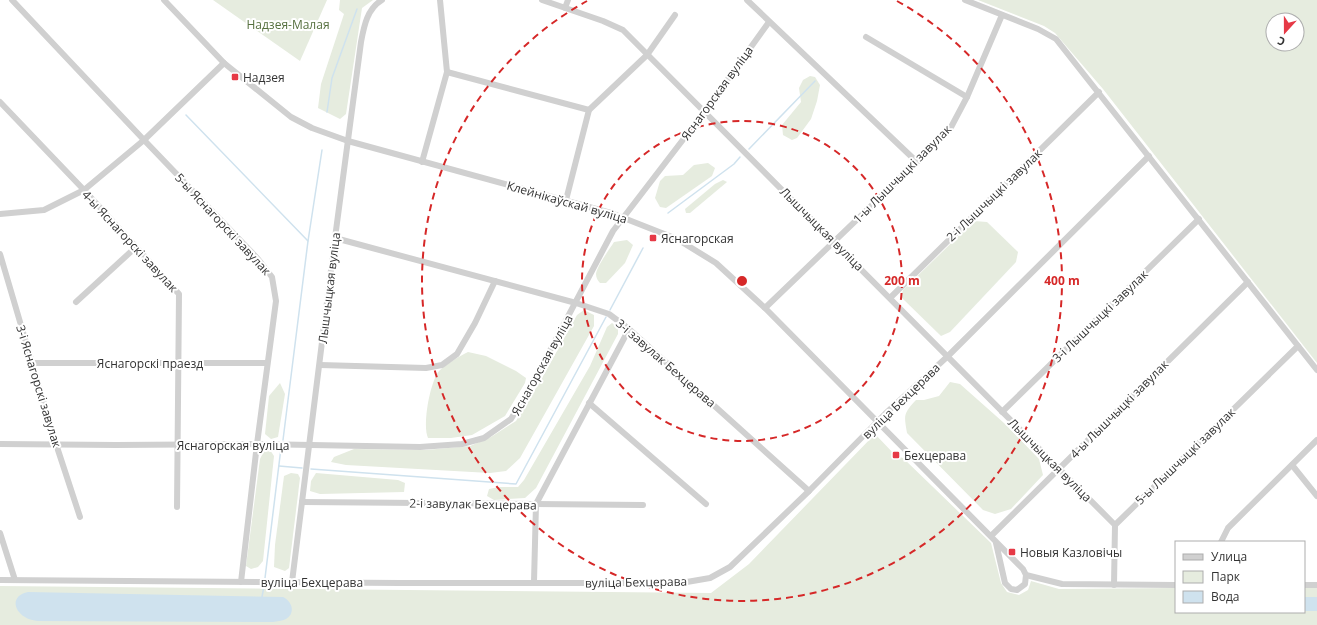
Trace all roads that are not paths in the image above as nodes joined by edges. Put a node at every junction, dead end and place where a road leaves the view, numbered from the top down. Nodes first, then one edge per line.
1 (12, 0) edge
2 (164, 0) edge
3 (382, 0) edge
4 (440, 0) edge
5 (542, 0) edge
6 (568, 0) edge
7 (747, 0) edge
8 (966, 0) edge
9 (565, 8) junction
10 (675, 15) dead end
11 (1002, 15) junction
12 (769, 22) junction
13 (866, 37) dead end
14 (647, 55) junction
15 (224, 63) junction
16 (447, 72) junction
17 (1099, 92) junction
18 (967, 97) junction
19 (0, 102) edge
20 (589, 110) junction
21 (705, 111) junction
22 (144, 140) junction
23 (348, 141) junction
24 (1149, 156) junction
25 (422, 162) junction
26 (916, 162) junction
27 (84, 190) junction
28 (566, 200) junction
29 (0, 214) edge
30 (623, 217) junction
31 (1199, 219) junction
32 (335, 238) junction
33 (833, 241) junction
34 (136, 247) junction
35 (0, 254) edge
36 (495, 282) junction
37 (1248, 282) junction
38 (890, 298) junction
39 (76, 302) dead end
40 (576, 303) junction
41 (765, 308) junction
42 (629, 329) junction
43 (1298, 346) junction
44 (948, 356) junction
45 (32, 363) junction
46 (179, 363) junction
47 (267, 363) junction
48 (320, 365) junction
49 (1317, 370) edge
50 (590, 403) junction
51 (1002, 412) junction
52 (877, 422) junction
53 (1317, 440) edge
54 (0, 444) edge
55 (56, 444) junction
56 (178, 444) junction
57 (257, 444) junction
58 (310, 445) junction
59 (1292, 465) junction
60 (1059, 469) junction
61 (809, 491) junction
62 (1317, 496) edge
63 (302, 502) junction
64 (536, 504) junction
65 (706, 504) dead end
66 (643, 505) dead end
67 (177, 507) dead end
68 (80, 518) dead end
69 (1115, 525) junction
70 (0, 533) edge
71 (990, 536) junction
72 (1222, 541) edge
73 (996, 543) junction
74 (1026, 575) junction
75 (0, 580) edge
76 (15, 580) junction
77 (241, 582) junction
78 (292, 582) junction
79 (534, 582) junction
80 (1114, 585) junction
81 (1175, 585) edge
82 (1305, 585) edge
83 (1317, 585) edge

1 - 22 street, 5-ы Яснагорскі завулак
2 - 15 street, Клейнікаўскай вуліца
3 - 23 street, Лышчыцкая вуліца
4 - 16 street
5 - 9 street, Лышчыцкая вуліца
6 - 9 street
7 - 12 street
8 - 11 street
9 - 14 street, Лышчыцкая вуліца
10 - 14 street
11 - 17 street
11 - 18 street, 1-ы Лышчыцкі завулак
12 - 21 street, Яснагорская вуліца
12 - 26 street
13 - 18 street
14 - 20 street
14 - 21 street, Лышчыцкая вуліца
15 - 22 street
15 - 23 street, Клейнікаўскай вуліца
16 - 20 street
16 - 25 street
17 - 24 street
17 - 38 street, 2-і Лышчыцкі завулак
18 - 26 street, 1-ы Лышчыцкі завулак
19 - 27 street, 4-ы Яснагорскі завулак
20 - 28 street
21 - 30 street, Яснагорская вуліца
21 - 33 street, Лышчыцкая вуліца
22 - 27 street
22 - 47 street, 5-ы Яснагорскі завулак
23 - 25 street, Клейнікаўскай вуліца
23 - 32 street, Лышчыцкая вуліца
24 - 31 street
24 - 44 street, вуліца Бехцерава
25 - 28 street, Клейнікаўскай вуліца
26 - 33 street, 1-ы Лышчыцкі завулак
27 - 29 street
27 - 34 street, 4-ы Яснагорскі завулак
28 - 30 street, Клейнікаўскай вуліца
30 - 40 street, Яснагорская вуліца
30 - 41 street, Клейнікаўскай вуліца
31 - 37 street
31 - 51 street, 3-і Лышчыцкі завулак
32 - 36 street, 3-і завулак Бехцерава
32 - 48 street, Лышчыцкая вуліца
33 - 38 street, Лышчыцкая вуліца
33 - 41 street, 1-ы Лышчыцкі завулак
34 - 39 street
34 - 46 street, 4-ы Яснагорскі завулак
35 - 45 street, 3-і Яснагорскі завулак
36 - 40 street, 3-і завулак Бехцерава
36 - 48 street
37 - 43 street
37 - 60 street, 4-ы Лышчыцкі завулак
38 - 44 street, Лышчыцкая вуліца
40 - 42 street, 3-і завулак Бехцерава
40 - 58 street, Яснагорская вуліца
41 - 52 street, Клейнікаўскай вуліца
42 - 50 street
42 - 61 street, 3-і завулак Бехцерава
43 - 49 street
43 - 69 street, 5-ы Лышчыцкі завулак
44 - 51 street, Лышчыцкая вуліца
44 - 52 street, вуліца Бехцерава
45 - 46 street, Яснагорскі праезд
45 - 55 street, 3-і Яснагорскі завулак
46 - 47 street, Яснагорскі праезд
46 - 56 street, 4-ы Яснагорскі завулак
47 - 57 street, 5-ы Яснагорскі завулак
48 - 58 street, Лышчыцкая вуліца
50 - 64 street
50 - 65 street
51 - 60 street, Лышчыцкая вуліца
52 - 61 street, вуліца Бехцерава
52 - 71 street, Клейнікаўскай вуліца
53 - 59 street
54 - 55 street, Яснагорская вуліца
55 - 56 street, Яснагорская вуліца
55 - 68 street, 3-і Яснагорскі завулак
56 - 57 street, Яснагорская вуліца
56 - 67 street, 4-ы Яснагорскі завулак
57 - 58 street, Яснагорская вуліца
57 - 77 street, 5-ы Яснагорскі завулак
58 - 63 street, Лышчыцкая вуліца
59 - 62 street
59 - 72 street
60 - 69 street, Лышчыцкая вуліца
60 - 71 street, 4-ы Лышчыцкі завулак
61 - 79 street, вуліца Бехцерава
63 - 64 street, 2-і завулак Бехцерава
63 - 78 street, Лышчыцкая вуліца
64 - 66 street, 2-і завулак Бехцерава
64 - 79 street
69 - 80 street
70 - 76 street
71 - 73 street, Клейнікаўскай вуліца
73 - 74 street, Клейнікаўскай вуліца
73 - 74 street
74 - 80 street
75 - 76 street, вуліца Бехцерава
76 - 77 street, вуліца Бехцерава
77 - 78 street, вуліца Бехцерава
78 - 79 street, вуліца Бехцерава
80 - 81 street
82 - 83 street

